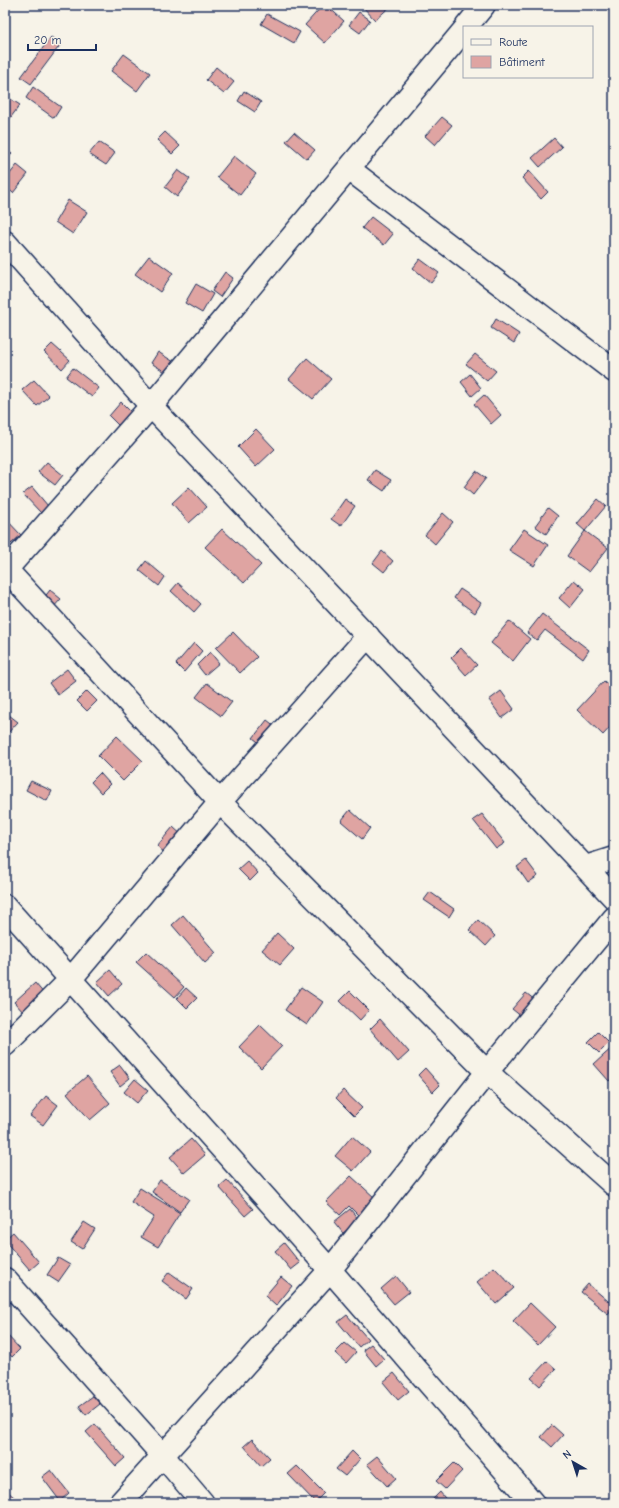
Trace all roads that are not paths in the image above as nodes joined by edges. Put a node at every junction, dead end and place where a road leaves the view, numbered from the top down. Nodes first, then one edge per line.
1 (484, 5) edge
2 (467, 26) edge
3 (463, 31) edge
4 (349, 169) junction
5 (5, 242) edge
6 (614, 371) edge
7 (151, 406) junction
8 (5, 569) edge
9 (368, 636) junction
10 (220, 802) junction
11 (614, 858) edge
12 (586, 867) junction
13 (614, 898) edge
14 (5, 906) edge
15 (614, 918) edge
16 (70, 980) junction
17 (5, 1045) edge
18 (487, 1072) junction
19 (614, 1185) edge
20 (330, 1270) junction
21 (5, 1279) edge
22 (163, 1456) junction
23 (120, 1503) edge
24 (203, 1503) edge
25 (533, 1503) edge

1 - 2 street
3 - 4 street
4 - 6 street
4 - 7 street
5 - 7 street
7 - 8 street
7 - 9 street
8 - 10 street
9 - 10 street
9 - 12 street
10 - 16 street
10 - 18 street
11 - 12 street
12 - 13 street
14 - 16 street
15 - 18 street
16 - 17 street
16 - 20 street
18 - 19 street
18 - 20 street
20 - 22 street
20 - 25 street
21 - 22 street
22 - 23 street
22 - 24 street

